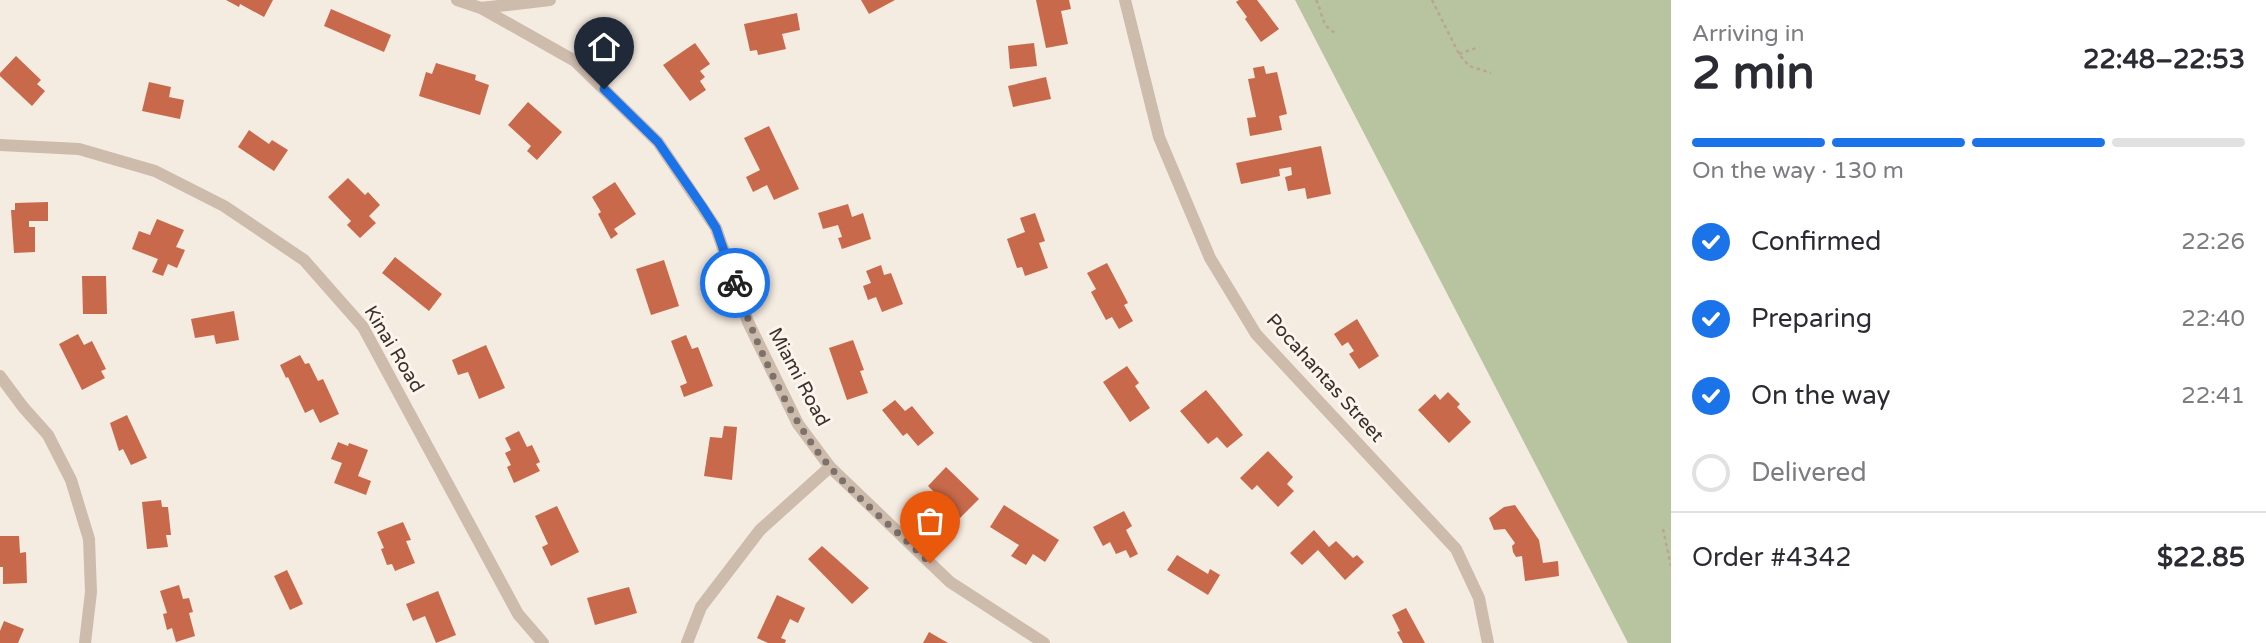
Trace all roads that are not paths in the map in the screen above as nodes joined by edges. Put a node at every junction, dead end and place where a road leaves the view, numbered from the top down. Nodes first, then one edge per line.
1 (457, 0) edge
2 (550, 0) edge
3 (1125, 0) edge
4 (481, 8) junction
5 (0, 145) edge
6 (0, 376) edge
7 (830, 467) junction
8 (85, 643) edge
9 (543, 643) edge
10 (687, 643) edge
11 (1044, 643) edge
12 (1488, 643) edge

1 - 4 street
2 - 4 street
3 - 12 street, Pocahantas Street
4 - 7 street, Miami Road
5 - 9 street, Kinai Road
6 - 8 street
7 - 10 street
7 - 11 street, Miami Road

